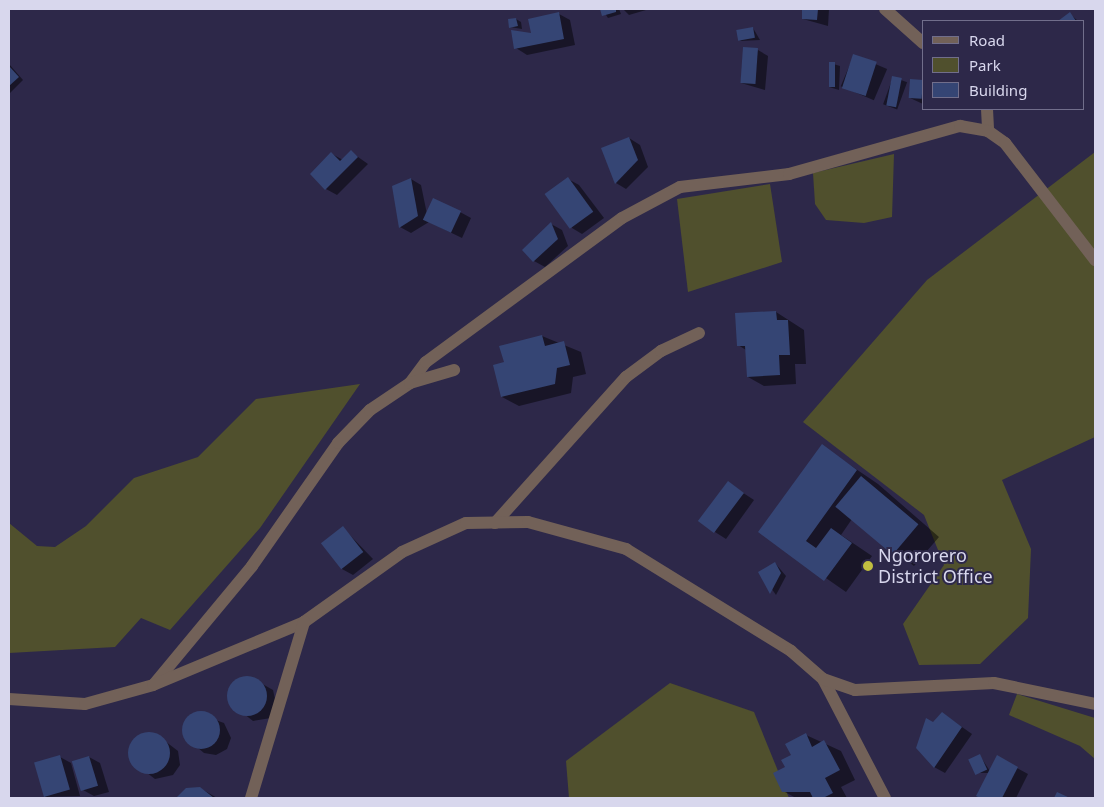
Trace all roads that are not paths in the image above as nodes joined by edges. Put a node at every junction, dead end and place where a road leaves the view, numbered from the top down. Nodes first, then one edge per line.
1 (886, 9) edge
2 (922, 42) edge
3 (986, 110) edge
4 (988, 131) junction
5 (1095, 260) edge
6 (699, 333) dead end
7 (454, 370) dead end
8 (410, 383) junction
9 (494, 523) junction
10 (304, 622) junction
11 (823, 679) junction
12 (153, 685) junction
13 (9, 699) edge
14 (1095, 704) edge
15 (251, 798) edge
16 (885, 798) edge

1 - 2 street
3 - 4 street
4 - 5 street
4 - 8 street
6 - 9 street
7 - 8 street
8 - 12 street
9 - 10 street
9 - 11 street
10 - 12 street
10 - 15 street
11 - 14 street
11 - 16 street
12 - 13 street

